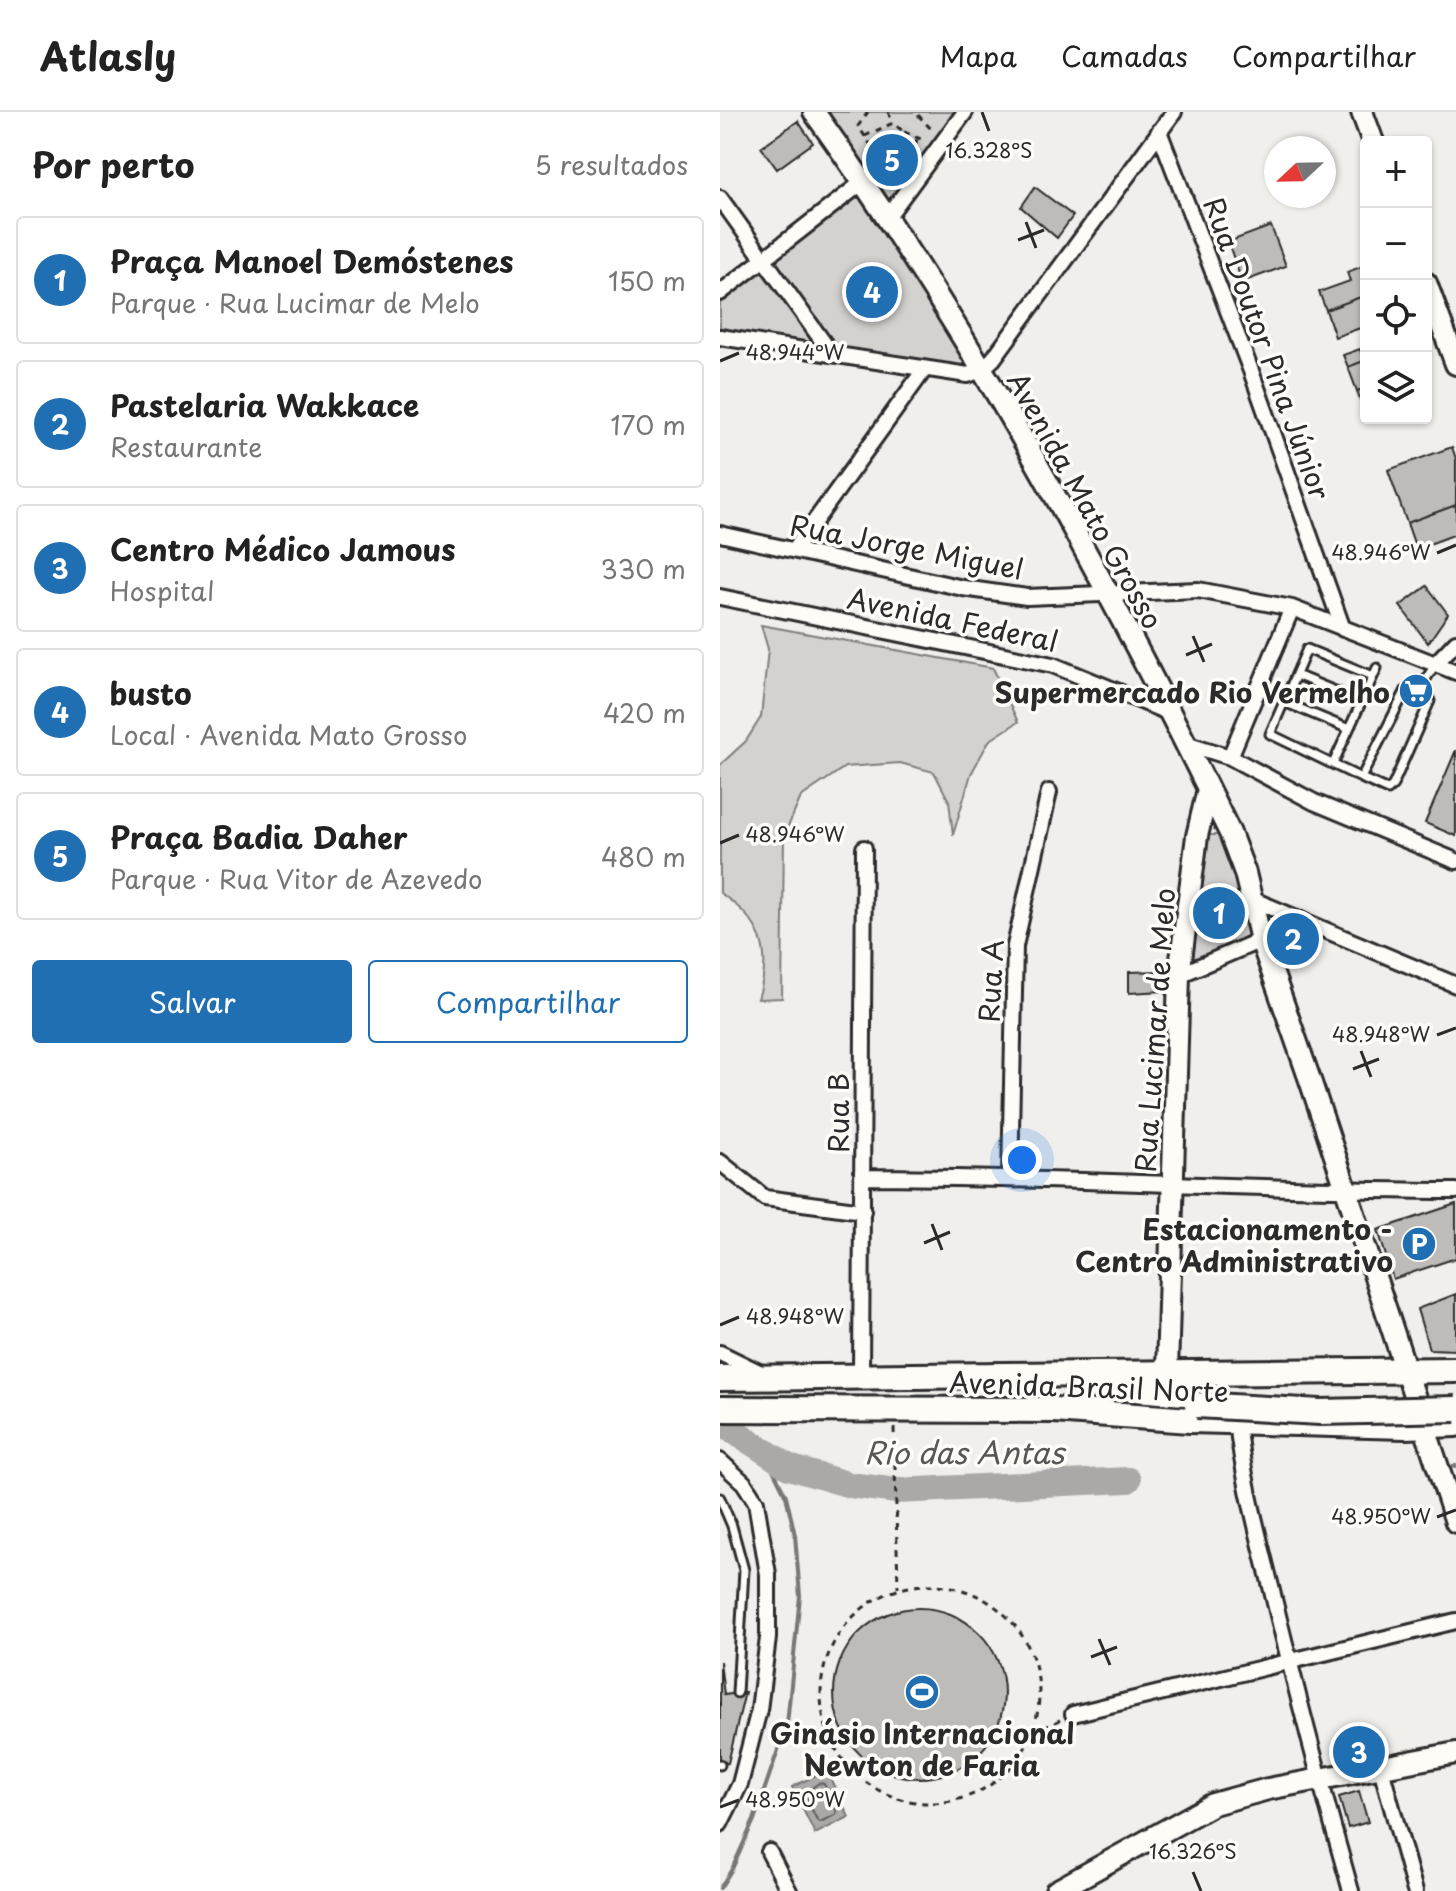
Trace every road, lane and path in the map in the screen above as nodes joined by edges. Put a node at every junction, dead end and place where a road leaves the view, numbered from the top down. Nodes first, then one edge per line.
1 (868, 112) edge
2 (888, 112) edge
3 (965, 112) edge
4 (1174, 112) edge
5 (1362, 112) edge
6 (917, 113) edge
7 (820, 115) edge
8 (893, 123) junction
9 (1159, 131) junction
10 (904, 132) junction
11 (865, 136) junction
12 (1371, 136) edge
13 (917, 138) junction
14 (883, 163) junction
15 (912, 167) dead end
16 (864, 181) junction
17 (909, 182) dead end
18 (720, 198) edge
19 (888, 216) junction
20 (763, 260) junction
21 (720, 293) edge
22 (1432, 299) edge
23 (720, 337) edge
24 (831, 353) junction
25 (1456, 364) edge
26 (924, 370) junction
27 (981, 370) junction
28 (720, 534) edge
29 (794, 550) junction
30 (1109, 594) junction
31 (720, 597) edge
32 (1292, 608) junction
33 (1343, 629) junction
34 (1456, 642) edge
35 (1435, 664) junction
36 (1456, 672) edge
37 (1296, 675) junction
38 (1422, 685) junction
39 (1284, 702) junction
40 (1362, 702) junction
41 (1170, 713) junction
42 (1349, 729) junction
43 (1185, 743) junction
44 (1230, 757) junction
45 (1333, 764) junction
46 (1361, 778) junction
47 (1208, 789) junction
48 (1049, 792) dead end
49 (864, 848) dead end
50 (1456, 861) edge
51 (1251, 899) junction
52 (1261, 940) junction
53 (1179, 975) junction
54 (1456, 985) edge
55 (720, 1162) edge
56 (863, 1177) junction
57 (1010, 1177) junction
58 (1171, 1185) junction
59 (1346, 1190) junction
60 (1456, 1191) edge
61 (863, 1211) junction
62 (720, 1353) edge
63 (1456, 1370) edge
64 (1167, 1371) junction
65 (1406, 1372) junction
66 (1064, 1376) junction
67 (770, 1377) junction
68 (720, 1378) edge
69 (861, 1378) junction
70 (1456, 1393) edge
71 (1197, 1400) junction
72 (730, 1409) edge
73 (1456, 1409) edge
74 (1054, 1410) junction
75 (893, 1411) junction
76 (1237, 1421) junction
77 (1456, 1424) edge
78 (1425, 1426) junction
79 (720, 1461) edge
80 (720, 1498) edge
81 (1456, 1522) edge
82 (898, 1588) junction
83 (1456, 1621) edge
84 (1289, 1663) junction
85 (737, 1693) dead end
86 (1073, 1714) joint
87 (1033, 1733) junction
88 (1456, 1753) edge
89 (1381, 1768) junction
90 (1319, 1780) junction
91 (720, 1824) edge
92 (769, 1852) dead end
93 (789, 1891) edge
94 (1056, 1891) edge
95 (1351, 1891) edge
96 (1415, 1891) edge

1 - 11 path
2 - 8 path
3 - 19 street
4 - 9 street
5 - 12 main road
6 - 13 path
7 - 16 main road, Avenida Mato Grosso
8 - 10 path
8 - 11 path
9 - 27 street
9 - 33 street, Rua Doutor Pina Júnior
10 - 13 path
10 - 14 path
11 - 14 path
13 - 15 path
14 - 17 path
16 - 19 main road, Avenida Mato Grosso
16 - 20 street
18 - 20 street
19 - 27 main road, Avenida Mato Grosso
20 - 21 street
20 - 24 street
22 - 25 main road
23 - 24 street
24 - 26 street
26 - 27 street
26 - 29 street
27 - 30 main road, Avenida Mato Grosso
28 - 29 street, Rua Jorge Miguel
29 - 30 street, Rua Jorge Miguel
30 - 32 street, Rua Jorge Miguel
30 - 41 main road, Avenida Mato Grosso
31 - 41 street, Avenida Federal
32 - 33 street, Rua Jorge Miguel
32 - 44 street
33 - 35 street, Rua Jorge Miguel
34 - 35 street
35 - 36 street, Rua Jorge Miguel
35 - 38 lane
37 - 39 lane
37 - 40 lane
37 - 40 lane
38 - 46 lane
38 - 46 lane
39 - 42 lane
39 - 45 lane
40 - 42 lane
41 - 43 main road, Avenida Mato Grosso
42 - 45 lane
43 - 44 street
43 - 47 main road, Avenida Mato Grosso
44 - 50 street
45 - 46 lane
47 - 51 main road, Avenida Mato Grosso
47 - 53 main road, Rua Lucimar de Melo
48 - 57 street, Rua A
49 - 56 street, Rua B
51 - 52 main road, Avenida Mato Grosso
51 - 54 street
52 - 53 street
52 - 59 main road, Avenida Mato Grosso
53 - 58 main road, Rua Lucimar de Melo
55 - 61 street
56 - 57 street
56 - 61 street, Rua B
57 - 58 street
58 - 59 street
58 - 64 main road, Rua Lucimar de Melo
59 - 60 street
59 - 65 main road, Avenida Mato Grosso
61 - 69 street, Rua B
62 - 67 street
63 - 65 main road, Avenida Brasil Norte
64 - 65 main road, Avenida Brasil Norte
64 - 66 main road, Avenida Brasil Norte
65 - 78 main road, Avenida Mato Grosso
66 - 69 main road, Avenida Brasil Norte
66 - 71 main road
67 - 68 main road, Avenida Brasil Norte
67 - 69 main road, Avenida Brasil Norte
70 - 71 main road
71 - 73 main road, bridge
71 - 74 main road
72 - 75 main road, Avenida Brasil Norte
74 - 75 main road, Avenida Brasil Norte
74 - 76 main road, Avenida Brasil Norte
75 - 82 path
76 - 78 main road, Avenida Brasil Norte
76 - 84 street
77 - 78 main road, Avenida Brasil Norte
78 - 81 main road, Avenida Mato Grosso
79 - 91 street
80 - 85 lane
82 - 87 path
82 - 87 path
83 - 84 street
84 - 86 street
84 - 90 street
86 - 87 path
88 - 89 main road
89 - 90 main road
89 - 96 street
90 - 94 main road
90 - 95 street
92 - 93 street

